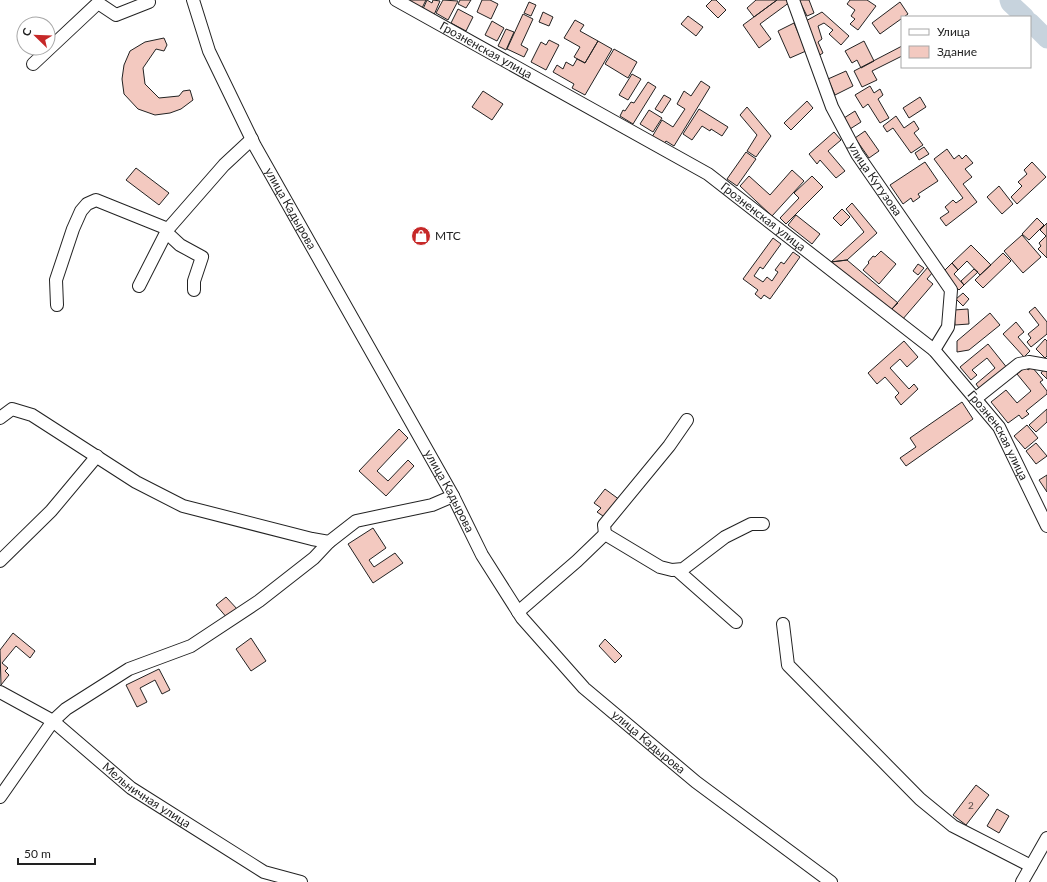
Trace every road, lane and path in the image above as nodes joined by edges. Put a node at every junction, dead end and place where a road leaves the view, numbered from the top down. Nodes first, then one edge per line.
1 (193, 0) edge
2 (396, 0) edge
3 (793, 0) edge
4 (152, 1) edge
5 (33, 64) dead end
6 (252, 140) junction
7 (167, 231) junction
8 (139, 286) dead end
9 (194, 290) dead end
10 (57, 305) dead end
11 (934, 350) junction
12 (1047, 365) edge
13 (975, 399) junction
14 (0, 418) edge
15 (687, 420) dead end
16 (96, 456) junction
17 (453, 496) junction
18 (763, 524) dead end
19 (1047, 526) edge
20 (605, 534) junction
21 (329, 542) junction
22 (0, 561) edge
23 (677, 570) junction
24 (518, 612) junction
25 (736, 622) dead end
26 (783, 624) dead end
27 (0, 692) edge
28 (53, 721) junction
29 (0, 797) edge
30 (1047, 838) edge
31 (1031, 866) junction
32 (273, 879) edge
33 (301, 882) edge
34 (831, 882) edge
35 (1022, 882) edge

1 - 6 street, улица Кадырова
2 - 11 street, Грозненская улица
3 - 11 street, улица Кутузова
4 - 5 street
6 - 7 street
6 - 17 street, улица Кадырова
7 - 8 street
7 - 9 street
7 - 10 street
11 - 13 street, Грозненская улица
12 - 13 street
13 - 19 street, Грозненская улица
14 - 16 street
15 - 20 street
16 - 21 street
16 - 22 street
17 - 21 street
17 - 24 street, улица Кадырова
18 - 23 street
20 - 23 street
20 - 24 street
21 - 28 street
23 - 25 street
24 - 34 street, улица Кадырова
26 - 31 street
27 - 28 street, Мельничная улица
28 - 29 street
28 - 32 street, Мельничная улица
30 - 31 street
31 - 35 street
32 - 33 street, Мельничная улица

